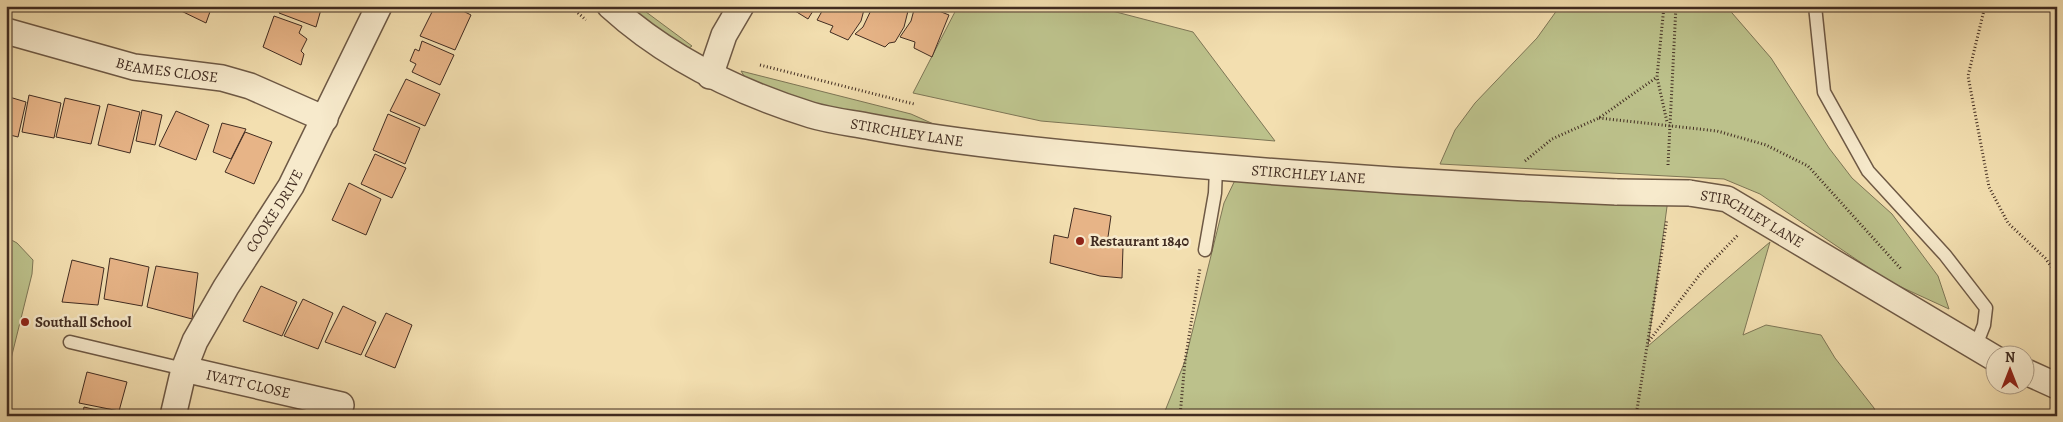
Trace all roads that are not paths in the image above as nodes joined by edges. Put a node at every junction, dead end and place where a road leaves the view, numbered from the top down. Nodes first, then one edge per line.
1 (379, 6) edge
2 (610, 6) edge
3 (741, 6) edge
4 (1815, 6) edge
5 (6, 32) edge
6 (710, 76) junction
7 (324, 119) junction
8 (1216, 168) junction
9 (1205, 250) road end
10 (70, 342) dead end
11 (1985, 353) edge
12 (184, 369) junction
13 (2036, 377) edge
14 (2057, 386) edge
15 (341, 405) dead end
16 (173, 416) edge

1 - 7 street, COOKE DRIVE
2 - 6 street, STIRCHLEY LANE
3 - 6 street
4 - 11 lane
5 - 7 street, BEAMES CLOSE
6 - 8 street, STIRCHLEY LANE
7 - 12 street, COOKE DRIVE
8 - 9 lane
8 - 11 street, STIRCHLEY LANE, bridge
10 - 12 lane
12 - 15 street, IVATT CLOSE
12 - 16 street, COOKE DRIVE
13 - 14 street

